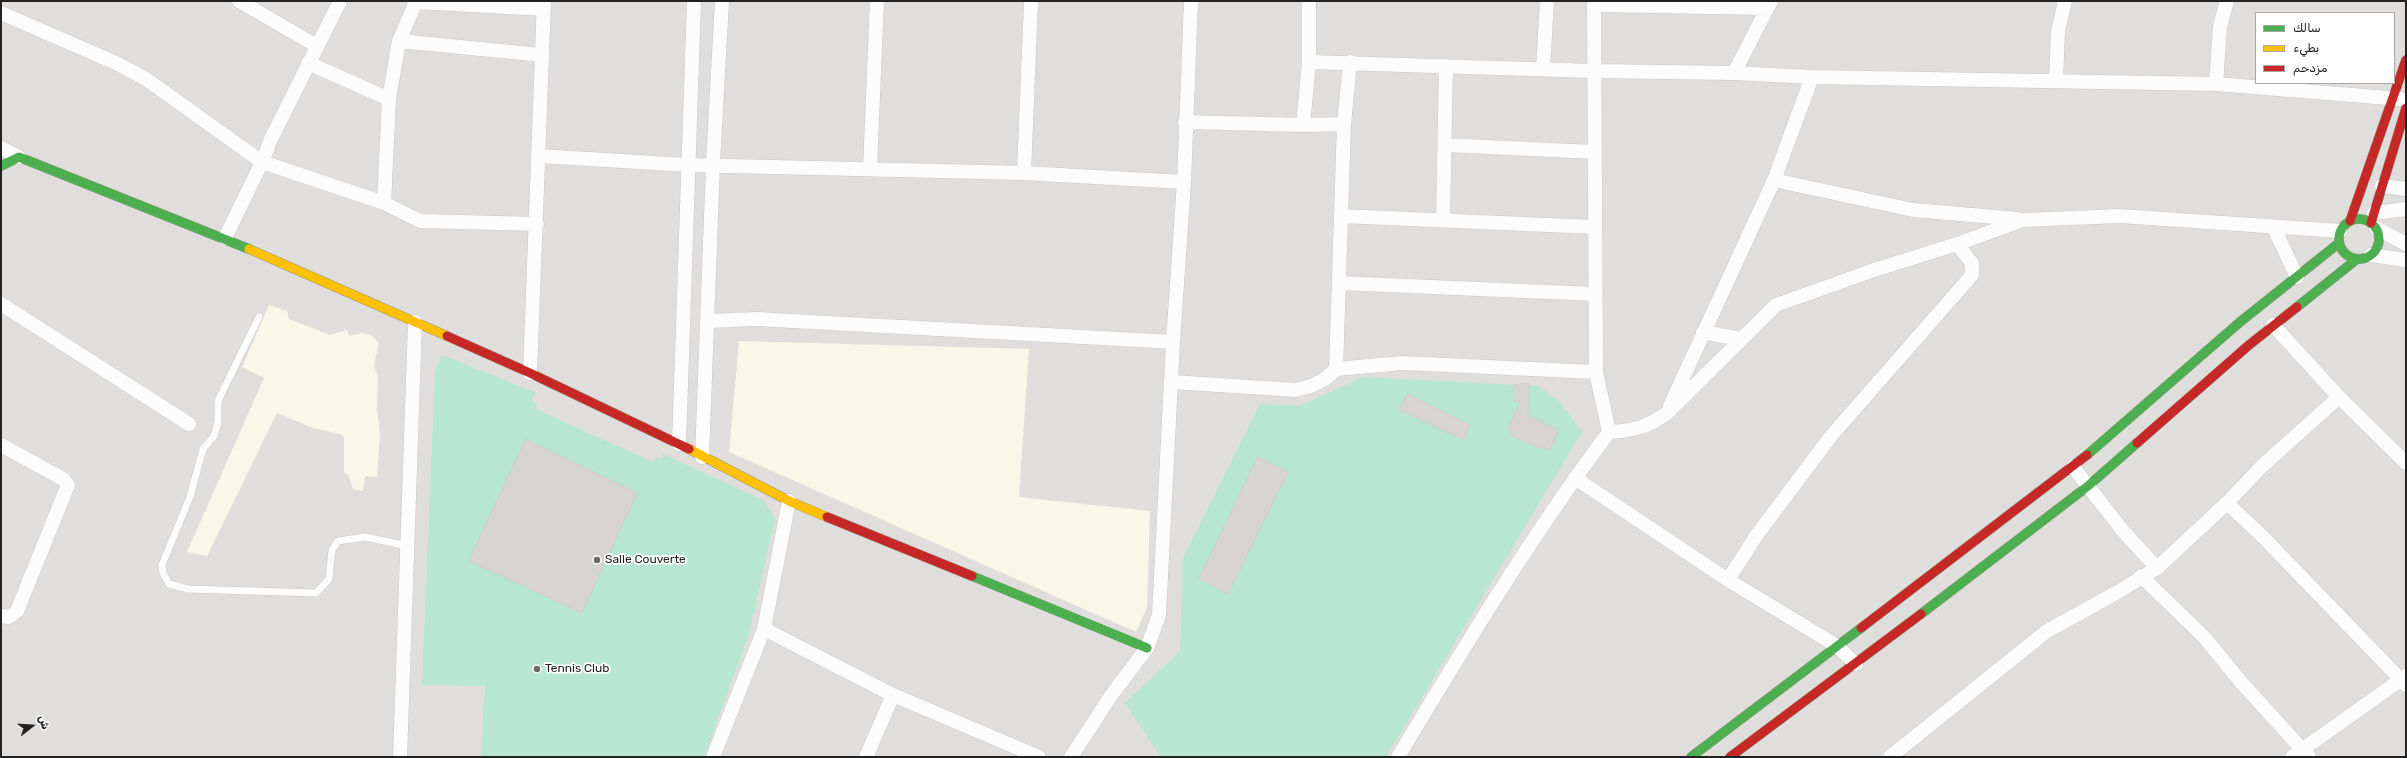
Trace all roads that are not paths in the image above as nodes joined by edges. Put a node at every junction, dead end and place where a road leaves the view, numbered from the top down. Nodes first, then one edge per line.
1 (239, 1) edge
2 (340, 1) edge
3 (694, 1) edge
4 (722, 1) edge
5 (877, 1) edge
6 (1031, 1) edge
7 (1191, 1) edge
8 (1309, 1) edge
9 (1547, 1) edge
10 (2065, 1) edge
11 (2227, 1) edge
12 (415, 2) edge
13 (1594, 3) edge
14 (544, 5) edge
15 (1769, 5) edge
16 (1, 13) edge
17 (399, 41) junction
18 (317, 46) junction
19 (542, 55) junction
20 (2406, 60) edge
21 (1309, 62) junction
22 (1350, 62) junction
23 (308, 63) junction
24 (1446, 66) junction
25 (1543, 69) junction
26 (1593, 71) junction
27 (1734, 73) junction
28 (1812, 77) junction
29 (2056, 81) junction
30 (2216, 84) junction
31 (2399, 98) edge
32 (389, 99) junction
33 (2406, 108) edge
34 (1186, 122) junction
35 (1344, 124) junction
36 (1303, 125) junction
37 (1445, 145) junction
38 (1, 148) edge
39 (1594, 152) junction
40 (539, 156) junction
41 (19, 157) junction
42 (262, 162) junction
43 (713, 164) junction
44 (688, 165) junction
45 (1, 166) edge
46 (870, 168) junction
47 (1024, 173) junction
48 (1774, 180) junction
49 (1184, 182) junction
50 (2382, 186) junction
51 (2406, 188) edge
52 (384, 203) junction
53 (2406, 209) edge
54 (1341, 216) junction
55 (1443, 220) junction
56 (2022, 220) junction
57 (2373, 221) junction
58 (537, 224) junction
59 (1594, 227) junction
60 (2274, 228) junction
61 (2343, 232) junction
62 (225, 238) junction
63 (1957, 244) junction
64 (2406, 244) edge
65 (2364, 257) junction
66 (2406, 260) edge
67 (2297, 276) junction
68 (1339, 283) junction
69 (1595, 294) junction
70 (1, 304) edge
71 (259, 316) dead end
72 (707, 321) junction
73 (415, 322) junction
74 (2273, 325) junction
75 (1703, 332) junction
76 (1740, 339) junction
77 (1173, 342) junction
78 (1336, 369) junction
79 (1596, 372) junction
80 (530, 373) junction
81 (1172, 382) junction
82 (2339, 397) junction
83 (1667, 413) junction
84 (189, 424) dead end
85 (1610, 432) junction
86 (679, 444) junction
87 (1, 445) edge
88 (702, 457) junction
89 (2406, 463) edge
90 (2073, 467) junction
91 (1575, 478) junction
92 (2088, 486) junction
93 (789, 501) junction
94 (2227, 503) junction
95 (408, 546) junction
96 (2157, 568) junction
97 (2141, 576) junction
98 (1728, 580) junction
99 (1, 616) edge
100 (764, 629) junction
101 (1837, 646) junction
102 (1147, 648) junction
103 (1856, 664) junction
104 (2404, 680) edge
105 (893, 695) junction
106 (1074, 755) edge
107 (2301, 755) edge
108 (400, 757) edge
109 (713, 757) edge
110 (866, 757) edge
111 (1039, 757) edge
112 (1398, 757) edge
113 (1690, 757) edge
114 (1730, 757) edge
115 (1890, 757) edge

1 - 18 street
2 - 18 street
3 - 44 street
4 - 43 street
5 - 46 street
6 - 47 street
7 - 34 street
8 - 21 street
9 - 25 street
10 - 29 street
11 - 30 street
12 - 14 street
12 - 17 street
13 - 15 street
13 - 26 street
14 - 19 street
15 - 27 street
16 - 42 street
17 - 19 street
17 - 32 street
18 - 23 street
19 - 40 street
20 - 31 street
21 - 22 street
21 - 36 street
22 - 24 street
22 - 35 street
23 - 32 street
23 - 42 street
24 - 25 street
24 - 37 street
25 - 26 street
26 - 27 street
26 - 39 street
27 - 28 street
28 - 29 street
28 - 48 street
29 - 30 street
30 - 31 street
31 - 61 street
32 - 52 street
33 - 50 street
34 - 36 street
34 - 49 street
35 - 36 street
35 - 54 street
37 - 39 street
37 - 55 street
38 - 41 street
39 - 59 street
40 - 44 street
40 - 58 street
41 - 45 street
41 - 62 street
42 - 52 street
42 - 62 street
43 - 44 street
43 - 46 street
43 - 72 street
44 - 86 street
46 - 47 street
47 - 49 street
48 - 56 street
48 - 75 street
49 - 77 street
50 - 51 street
50 - 57 street
52 - 58 street
53 - 57 street
54 - 55 street
54 - 68 street
55 - 59 street
56 - 60 street
56 - 63 street
57 - 61 street
57 - 64 street
57 - 65 street
58 - 80 street
59 - 69 street
60 - 61 street
60 - 67 street
61 - 65 street
61 - 67 street
62 - 73 street
63 - 76 street
63 - 98 street
65 - 66 street
65 - 74 street
67 - 90 street
68 - 69 street
68 - 78 street
69 - 79 street
70 - 84 street
71 - 95 lane
72 - 77 street
72 - 88 street
73 - 80 street
73 - 95 street
74 - 82 street
74 - 92 street
75 - 76 street
75 - 83 street
76 - 83 street
77 - 81 street
78 - 79 street
78 - 81 street
79 - 85 street
80 - 86 street
81 - 102 street
82 - 89 street
82 - 94 street
83 - 85 street
85 - 91 street
86 - 88 street
87 - 99 street
88 - 93 street
90 - 92 street
90 - 101 street
91 - 98 street
91 - 112 street
92 - 96 street
92 - 103 street
93 - 100 street
93 - 102 street
94 - 96 street
94 - 104 street
95 - 108 street
96 - 97 street
97 - 107 street
97 - 115 street
98 - 101 street
100 - 105 street
100 - 109 street
101 - 103 street
101 - 113 street
102 - 106 street
103 - 114 street
104 - 107 street
105 - 110 street
105 - 111 street

